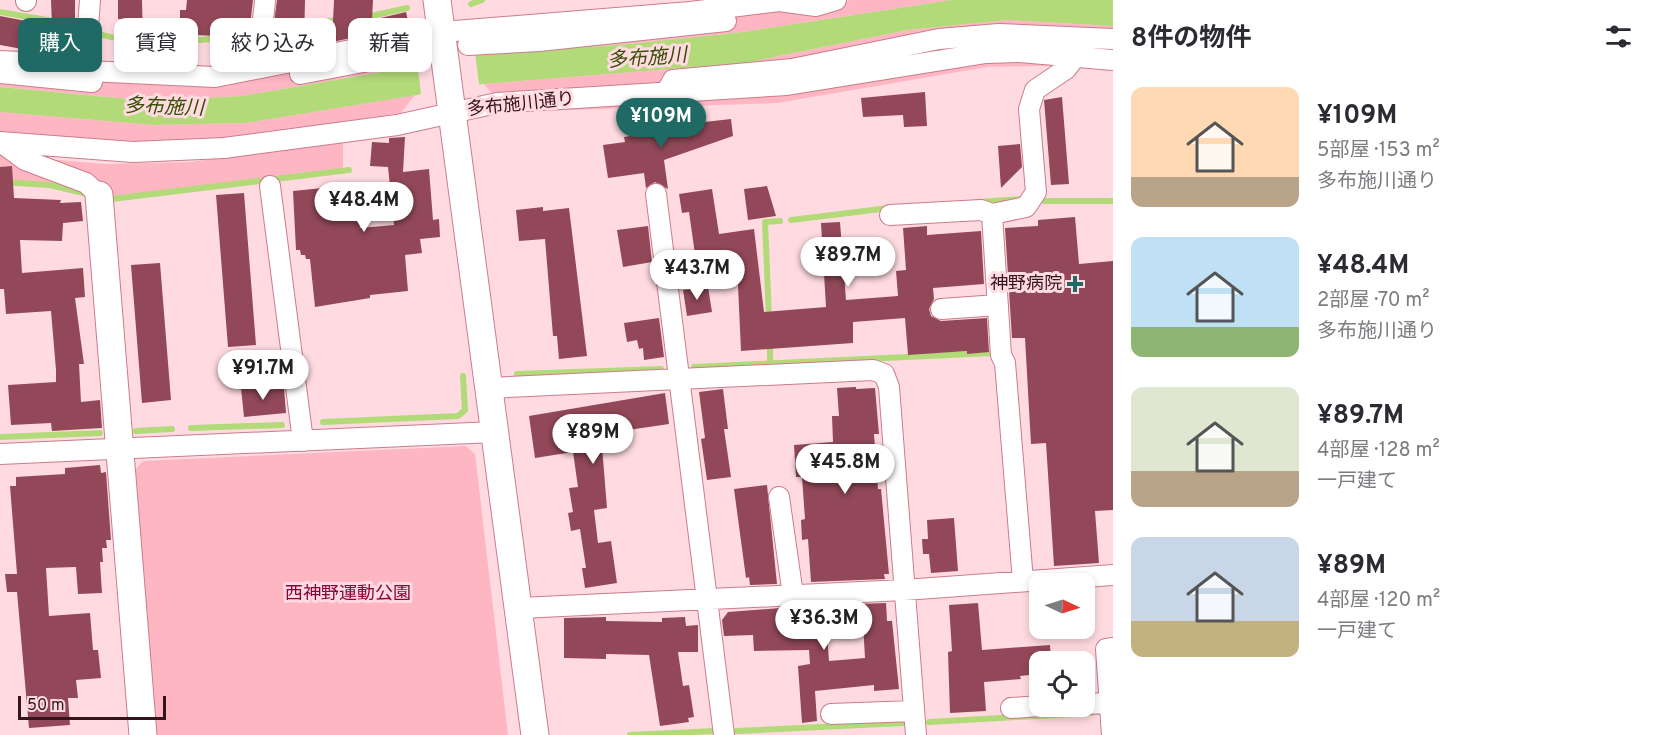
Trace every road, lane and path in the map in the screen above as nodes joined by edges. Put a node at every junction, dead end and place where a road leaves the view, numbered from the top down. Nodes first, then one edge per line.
1 (90, 0) edge
2 (265, 0) edge
3 (437, 0) edge
4 (836, 0) edge
5 (789, 2) junction
6 (89, 18) edge
7 (264, 18) edge
8 (1113, 39) edge
9 (444, 44) junction
10 (1076, 56) junction
11 (336, 58) edge
12 (1113, 60) edge
13 (0, 61) edge
14 (18, 62) edge
15 (102, 72) edge
16 (241, 72) edge
17 (0, 74) edge
18 (666, 94) junction
19 (450, 106) junction
20 (1, 142) edge
21 (270, 186) dead end
22 (656, 194) dead end
23 (99, 195) joint
24 (992, 214) junction
25 (890, 215) dead end
26 (998, 305) junction
27 (941, 309) dead end
28 (679, 379) junction
29 (489, 388) junction
30 (494, 432) junction
31 (303, 441) junction
32 (120, 450) junction
33 (0, 454) edge
34 (779, 496) dead end
35 (1113, 575) edge
36 (1023, 581) junction
37 (904, 590) junction
38 (793, 595) junction
39 (706, 599) junction
40 (520, 608) junction
41 (1113, 648) edge
42 (1110, 703) junction
43 (1095, 704) edge
44 (1029, 707) edge
45 (1011, 708) dead end
46 (914, 711) junction
47 (831, 714) dead end
48 (142, 735) edge
49 (536, 735) edge
50 (724, 735) edge
51 (916, 735) edge
52 (1113, 735) edge

1 - 6 street
2 - 7 street
3 - 9 street
4 - 5 street
5 - 9 street
5 - 9 street
8 - 18 street
9 - 11 street
9 - 17 street
9 - 19 street
10 - 12 street, 多布施川通り
10 - 18 street, 多布施川通り
10 - 24 street
13 - 14 street
15 - 16 street
18 - 19 street, 多布施川通り
19 - 20 street, 多布施川通り
19 - 29 street
20 - 23 street
21 - 31 street
22 - 28 street
23 - 32 street
24 - 25 street
24 - 26 street
26 - 27 street
26 - 36 street
28 - 29 street
28 - 37 street
28 - 39 street
29 - 30 street
30 - 31 street
30 - 40 street
31 - 32 street
32 - 33 street
32 - 48 street
34 - 38 street
35 - 36 street
36 - 37 street
37 - 38 street
37 - 46 street
38 - 39 street
39 - 40 street
39 - 50 street
40 - 49 street
41 - 42 street
42 - 43 street
42 - 52 street
44 - 45 street
46 - 47 street
46 - 51 street

